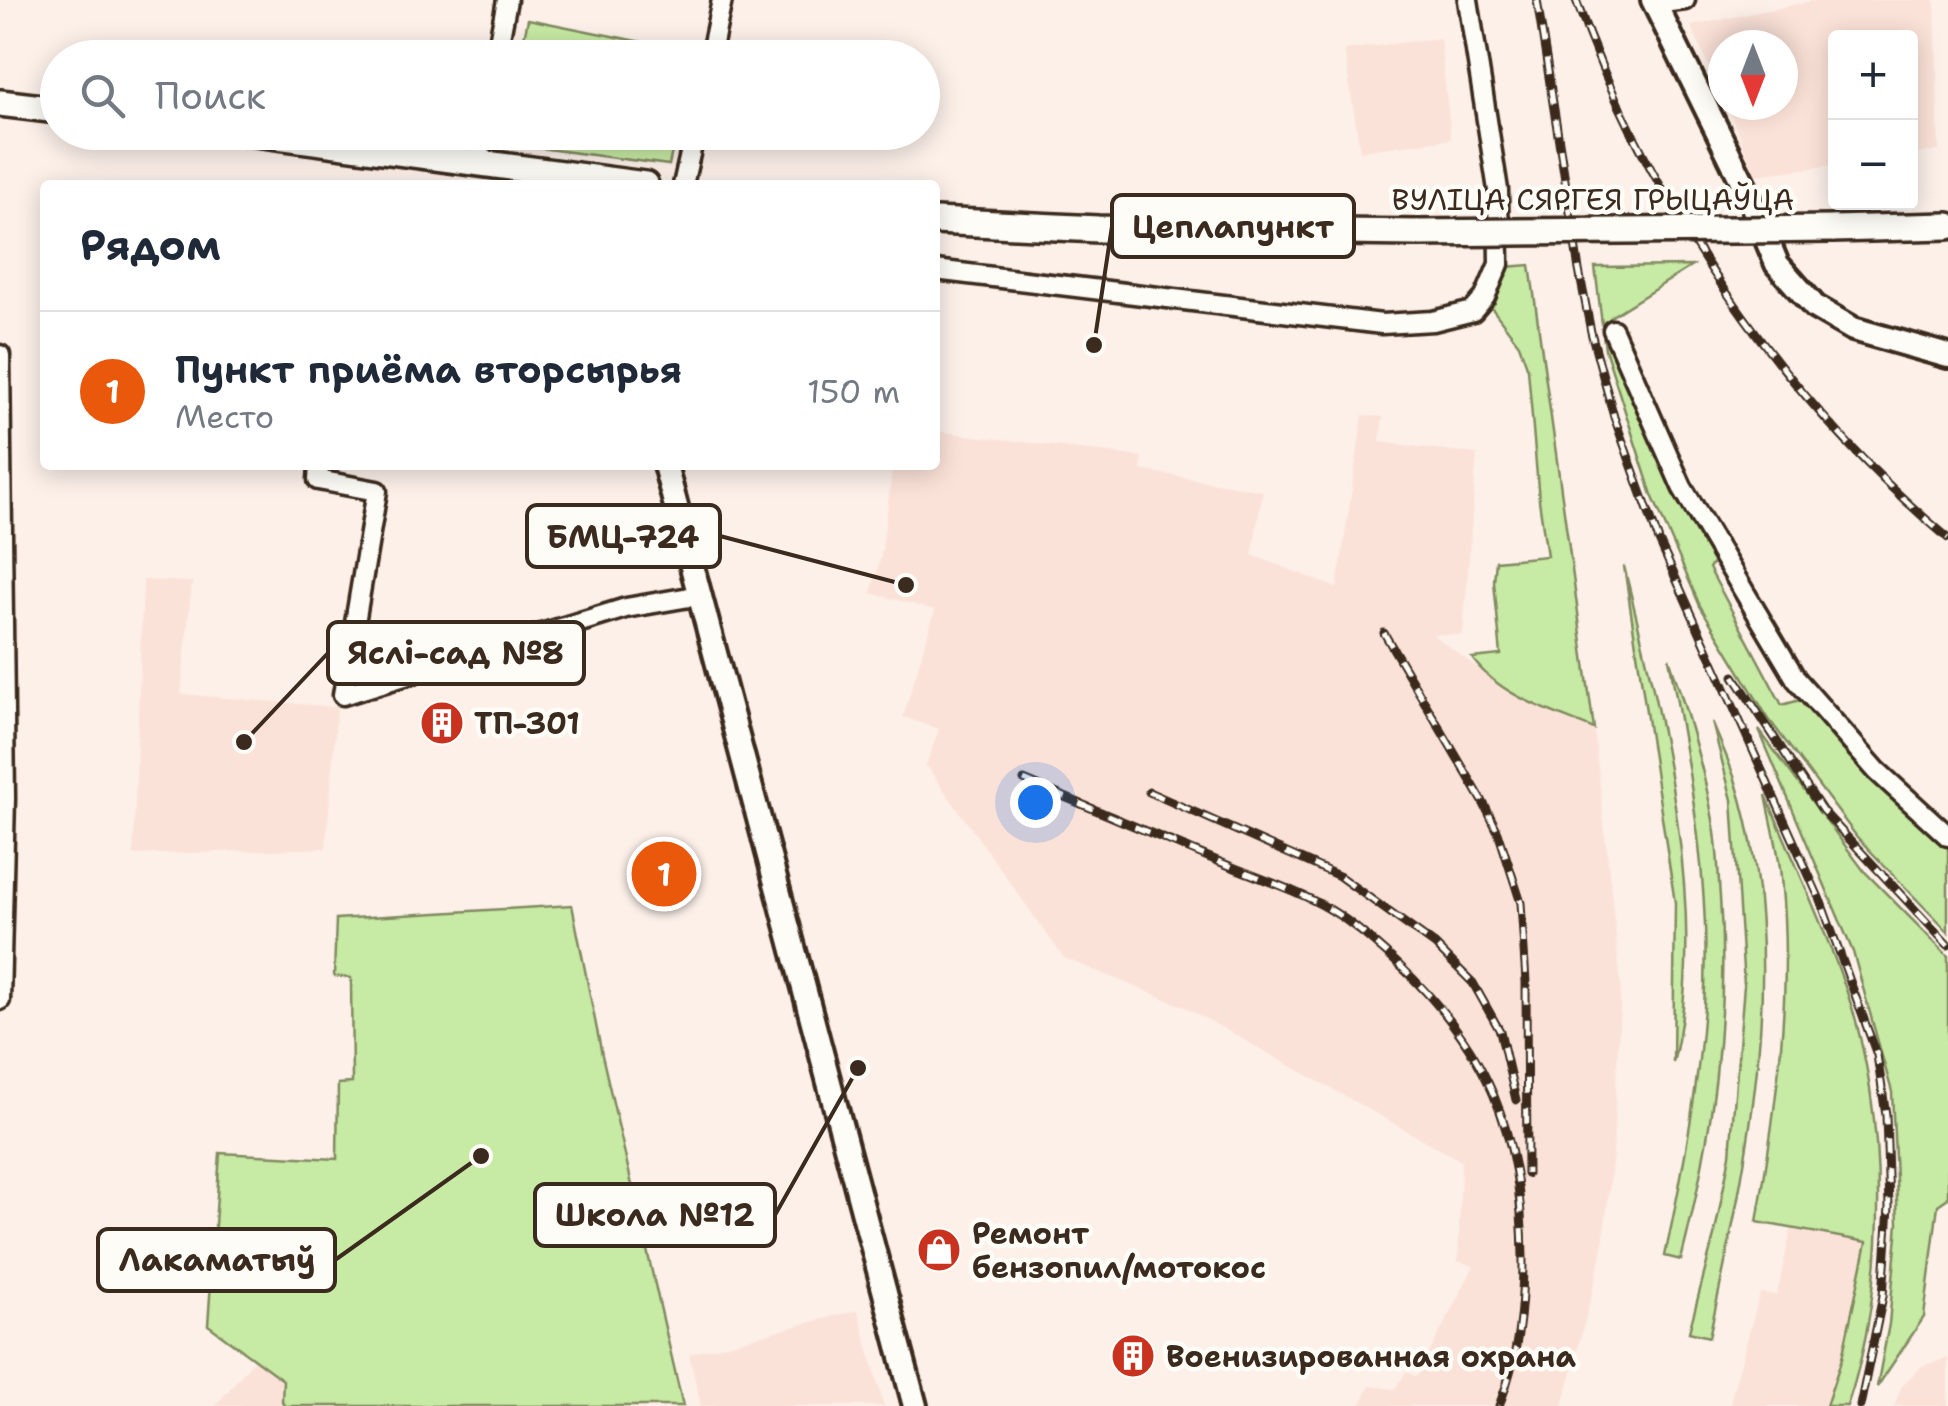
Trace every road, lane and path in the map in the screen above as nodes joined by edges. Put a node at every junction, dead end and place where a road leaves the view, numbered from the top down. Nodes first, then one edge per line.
1 (507, 0) edge
2 (722, 0) edge
3 (1468, 0) edge
4 (1685, 0) edge
5 (1654, 2) edge
6 (499, 40) edge
7 (714, 40) edge
8 (0, 103) edge
9 (40, 108) edge
10 (390, 150) edge
11 (480, 150) edge
12 (691, 150) edge
13 (478, 161) junction
14 (596, 180) edge
15 (685, 180) edge
16 (940, 221) edge
17 (1948, 226) edge
18 (940, 271) edge
19 (1614, 330) dead end
20 (0, 355) edge
21 (1948, 356) edge
22 (318, 470) edge
23 (666, 470) edge
24 (701, 595) junction
25 (3, 798) edge
26 (1948, 836) edge
27 (0, 1000) edge
28 (915, 1406) edge

1 - 6 street
2 - 7 street
3 - 18 street
4 - 5 street
5 - 21 street
8 - 9 main road
10 - 13 main road
11 - 13 street
12 - 15 street
13 - 14 main road
16 - 17 main road, ВУЛІЦА СЯРГЕЯ ГРЫЦАЎЦА, bridge
19 - 26 street
20 - 25 street
22 - 24 street
23 - 24 street
24 - 28 street
25 - 27 street

